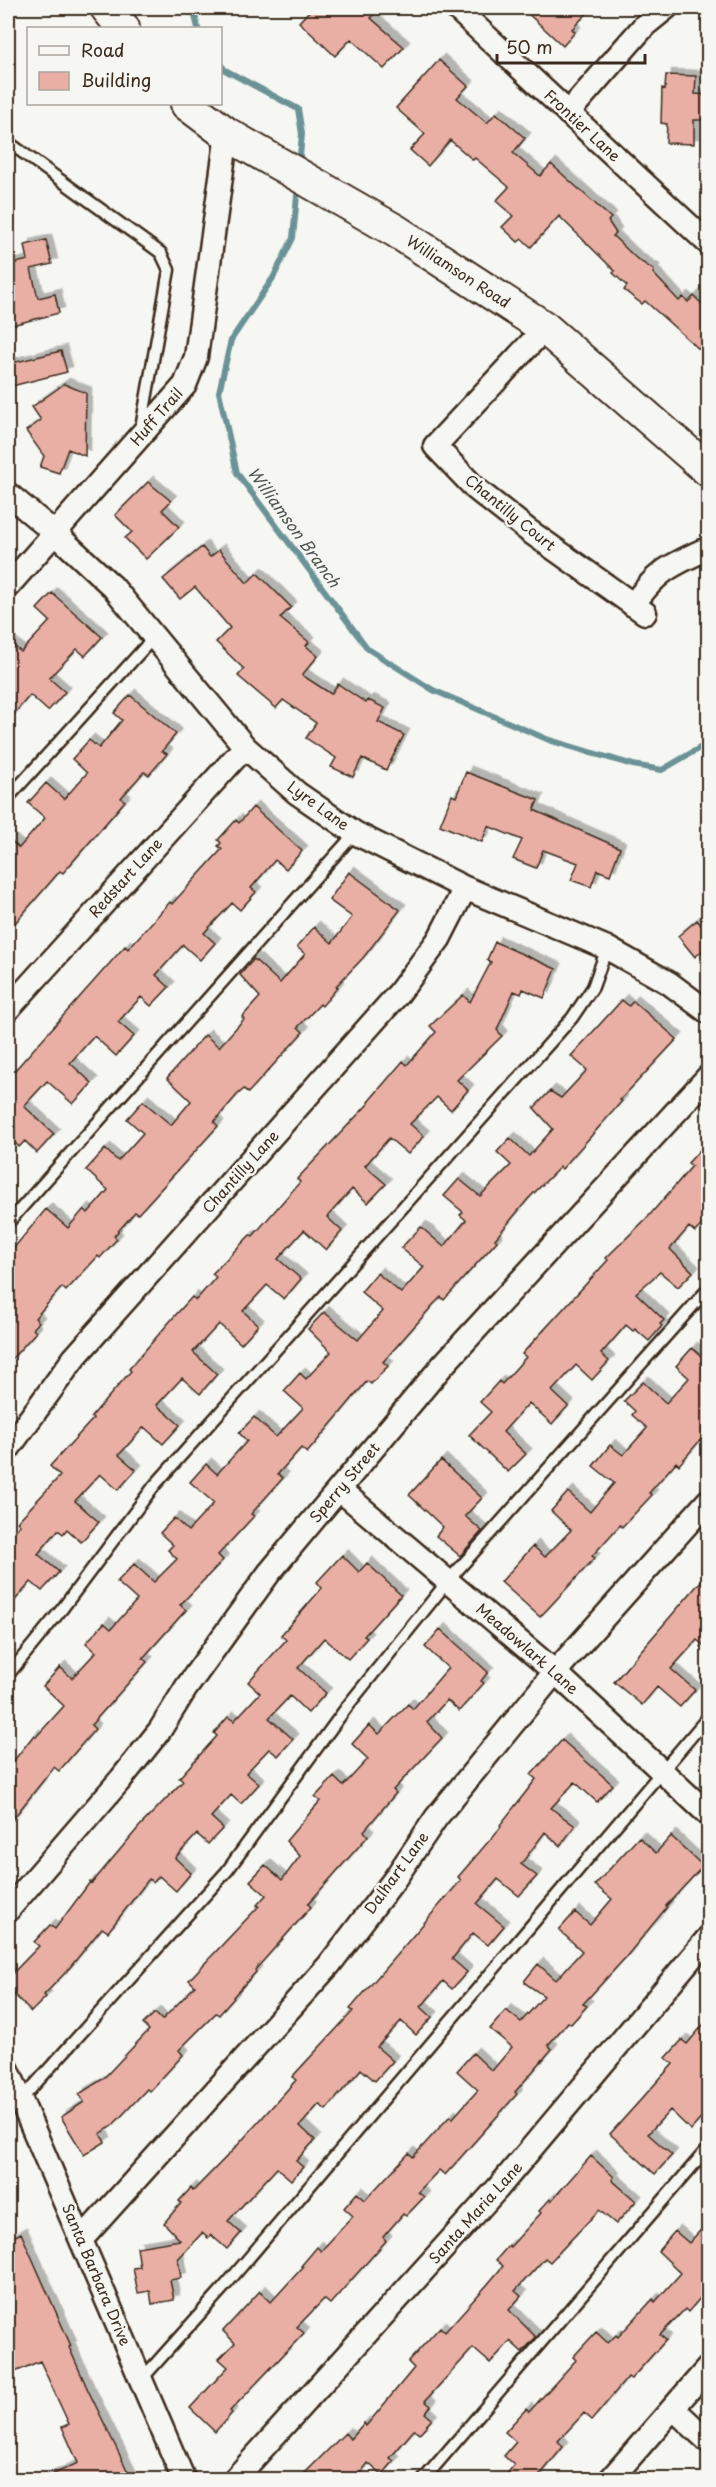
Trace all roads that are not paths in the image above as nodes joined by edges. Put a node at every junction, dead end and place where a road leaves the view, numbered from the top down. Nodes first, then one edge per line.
1 (107, 8) edge
2 (456, 8) edge
3 (666, 8) edge
4 (122, 27) edge
5 (188, 105) edge
6 (568, 113) junction
7 (241, 141) junction
8 (8, 142) edge
9 (708, 242) edge
10 (545, 328) junction
11 (140, 437) junction
12 (708, 470) edge
13 (8, 494) edge
14 (56, 534) junction
15 (706, 544) edge
16 (8, 586) edge
17 (155, 636) junction
18 (245, 747) junction
19 (8, 798) edge
20 (355, 833) junction
21 (465, 888) junction
22 (606, 948) junction
23 (8, 1009) edge
24 (708, 1012) edge
25 (708, 1077) edge
26 (8, 1223) edge
27 (708, 1289) edge
28 (8, 1449) edge
29 (340, 1490) junction
30 (708, 1501) edge
31 (448, 1581) junction
32 (555, 1672) junction
33 (8, 1675) edge
34 (708, 1717) edge
35 (661, 1770) junction
36 (708, 1815) edge
37 (8, 1910) edge
38 (708, 1938) edge
39 (8, 2070) edge
40 (20, 2101) junction
41 (708, 2148) edge
42 (81, 2240) junction
43 (708, 2368) edge
44 (141, 2380) junction
45 (674, 2409) junction
46 (708, 2440) edge
47 (184, 2480) edge
48 (234, 2480) edge
49 (423, 2480) edge
50 (610, 2480) edge

1 - 4 street
2 - 6 street, Frontier Lane
3 - 6 street
5 - 7 street, Williamson Road
6 - 9 street, Frontier Lane
7 - 10 street, Williamson Road
7 - 11 street, Huff Trail
8 - 11 lane
10 - 12 street, Williamson Road
10 - 15 street, Chantilly Court
11 - 14 street, Huff Trail
13 - 14 street, Lyre Lane
14 - 16 street, Huff Trail
14 - 17 street, Lyre Lane
17 - 18 street, Lyre Lane
17 - 19 lane
18 - 20 street, Lyre Lane
18 - 23 street, Redstart Lane
20 - 21 street, Lyre Lane
20 - 26 lane
21 - 22 street, Lyre Lane
21 - 28 street, Chantilly Lane
22 - 24 street, Lyre Lane
22 - 33 lane
25 - 29 street, Sperry Street
27 - 31 lane
29 - 31 street, Meadowlark Lane
29 - 37 street, Sperry Street
30 - 32 street, Dalhart Lane
31 - 32 street, Meadowlark Lane
31 - 40 lane
32 - 35 street, Meadowlark Lane
32 - 42 street, Dalhart Lane
34 - 35 lane
35 - 36 street, Meadowlark Lane
35 - 44 lane
38 - 48 street, Santa Maria Lane
39 - 40 street, Santa Barbara Drive
40 - 42 street, Santa Barbara Drive
41 - 49 lane
42 - 44 street, Santa Barbara Drive
43 - 45 street
44 - 47 street, Santa Barbara Drive
45 - 46 street
45 - 50 street

